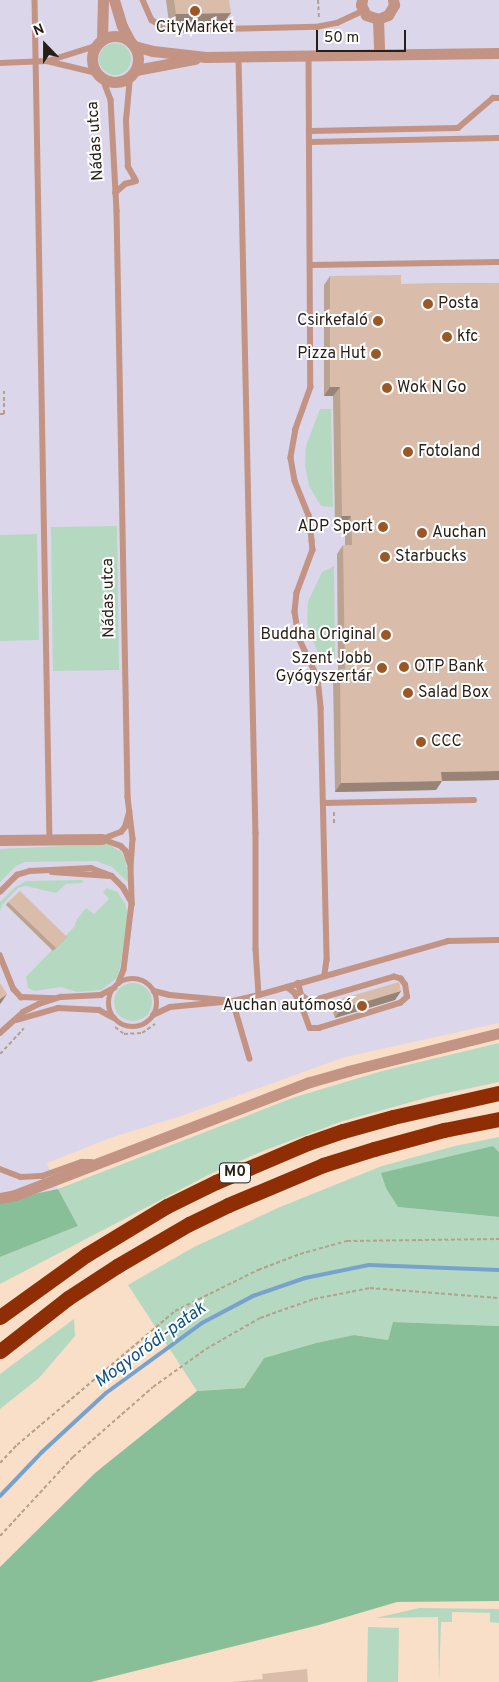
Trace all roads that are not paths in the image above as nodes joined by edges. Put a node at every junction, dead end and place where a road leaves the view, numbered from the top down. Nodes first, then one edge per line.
1 (35, 0) edge
2 (103, 0) edge
3 (114, 0) edge
4 (142, 0) edge
5 (393, 0) edge
6 (362, 5) edge
7 (378, 19) junction
8 (99, 43) junction
9 (132, 43) junction
10 (499, 53) edge
11 (379, 54) junction
12 (309, 55) junction
13 (206, 57) junction
14 (239, 57) junction
15 (36, 61) junction
16 (47, 61) junction
17 (0, 63) edge
18 (133, 74) junction
19 (100, 76) junction
20 (499, 98) edge
21 (310, 131) junction
22 (499, 138) edge
23 (310, 142) junction
24 (115, 193) junction
25 (499, 262) edge
26 (311, 265) junction
27 (474, 800) dead end
28 (323, 803) junction
29 (130, 809) junction
30 (50, 839) junction
31 (102, 839) junction
32 (0, 840) edge
33 (131, 868) junction
34 (0, 892) edge
35 (132, 904) junction
36 (499, 940) edge
37 (0, 955) edge
38 (2, 963) edge
39 (325, 975) junction
40 (119, 983) junction
41 (298, 983) junction
42 (287, 986) junction
43 (114, 988) junction
44 (154, 991) junction
45 (259, 995) junction
46 (61, 998) junction
47 (233, 1001) junction
48 (154, 1015) junction
49 (115, 1018) junction
50 (12, 1022) junction
51 (499, 1033) edge
52 (0, 1034) edge
53 (250, 1059) dead end
54 (499, 1093) edge
55 (499, 1119) edge
56 (101, 1162) junction
57 (0, 1169) edge
58 (0, 1198) edge
59 (0, 1316) edge
60 (0, 1351) edge

1 - 15 lane
2 - 8 street, Nádas utca
3 - 9 street, Nádas utca
4 - 6 lane
5 - 7 street
6 - 7 street
7 - 11 street
8 - 9 street
8 - 16 lane
8 - 19 street, Nádas utca
9 - 13 street
9 - 18 street, Nádas utca
10 - 11 street
11 - 12 street
12 - 14 street
12 - 21 lane
13 - 14 street
13 - 18 street
14 - 45 lane
15 - 16 lane
15 - 17 lane
15 - 30 lane
16 - 19 lane
18 - 19 street, Nádas utca
18 - 24 lane, Nádas utca
19 - 24 lane, Nádas utca
20 - 21 lane
21 - 23 lane
22 - 23 lane
23 - 26 lane
24 - 29 lane, Nádas utca
25 - 26 lane
26 - 28 lane
27 - 28 lane
28 - 39 lane
29 - 31 lane
29 - 33 lane, Nádas utca
30 - 31 street
30 - 32 street
31 - 33 lane
33 - 35 lane, Nádas utca
34 - 35 lane
35 - 40 lane, Nádas utca
36 - 39 lane
37 - 38 lane
38 - 46 lane
39 - 41 lane
40 - 43 lane
40 - 44 lane
41 - 42 lane
41 - 42 lane
42 - 45 lane
43 - 46 lane
43 - 49 lane
44 - 47 lane
44 - 48 lane
45 - 47 lane
46 - 50 lane
47 - 48 lane
47 - 53 lane
48 - 49 lane
49 - 50 lane
50 - 52 lane
51 - 56 street
54 - 59 highway, M0
55 - 60 highway, M0
56 - 57 lane
56 - 58 street

